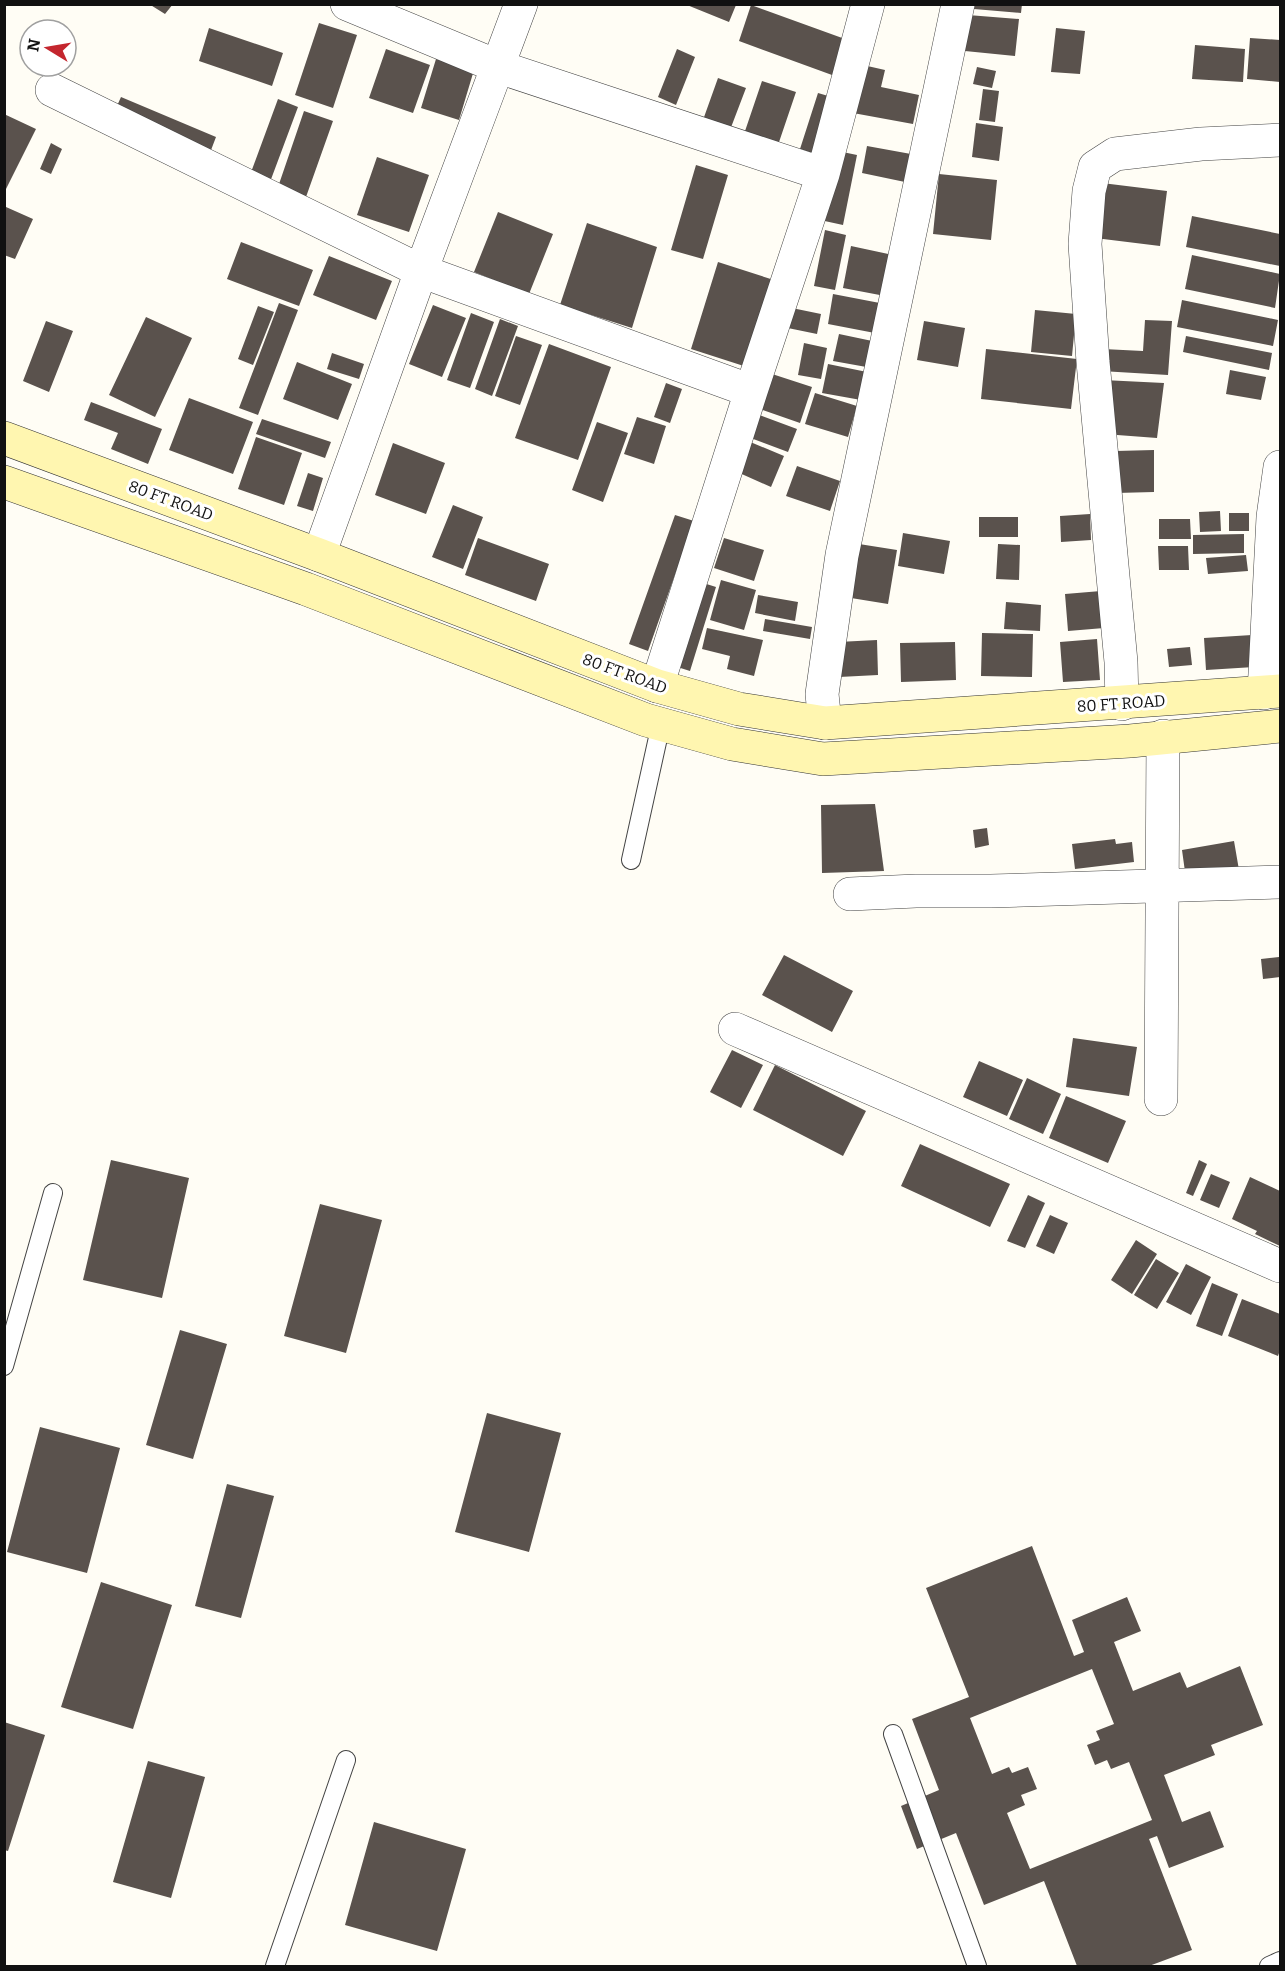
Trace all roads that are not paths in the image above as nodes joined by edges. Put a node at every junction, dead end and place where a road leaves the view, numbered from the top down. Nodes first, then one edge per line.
1 (347, 4) edge
2 (521, 4) edge
3 (868, 4) edge
4 (958, 4) edge
5 (499, 67) junction
6 (52, 90) dead end
7 (1281, 140) edge
8 (822, 174) junction
9 (421, 271) junction
10 (751, 391) junction
11 (4, 438) edge
12 (1281, 467) edge
13 (4, 482) edge
14 (319, 555) junction
15 (432, 598) junction
16 (418, 632) junction
17 (657, 686) junction
18 (1272, 692) edge
19 (1122, 704) junction
20 (825, 723) junction
21 (661, 724) junction
22 (1281, 726) edge
23 (1163, 736) junction
24 (631, 860) dead end
25 (1281, 882) edge
26 (1162, 886) junction
27 (850, 894) dead end
28 (735, 1029) dead end
29 (1161, 1099) dead end
30 (53, 1193) dead end
31 (1281, 1266) edge
32 (4, 1366) edge
33 (893, 1734) dead end
34 (346, 1761) dead end
35 (1281, 1961) edge
36 (275, 1966) edge
37 (977, 1966) edge
38 (1269, 1966) edge

1 - 5 street
2 - 5 street
3 - 8 street
4 - 20 street
5 - 8 street
5 - 9 street
6 - 9 street
7 - 19 street
8 - 10 street
9 - 10 street
9 - 14 street
10 - 17 street
11 - 14 street, 80 FT ROAD
12 - 18 street
13 - 16 street
14 - 15 street, 80 FT ROAD
15 - 16 street
15 - 17 street, 80 FT ROAD
16 - 21 street
17 - 20 street, 80 FT ROAD
18 - 19 street, 80 FT ROAD
19 - 20 street, 80 FT ROAD
21 - 23 street
21 - 24 lane
22 - 23 street
23 - 26 street
25 - 26 street
26 - 27 street
26 - 29 street
28 - 31 street
30 - 32 lane
33 - 37 lane
34 - 36 lane
35 - 38 lane

